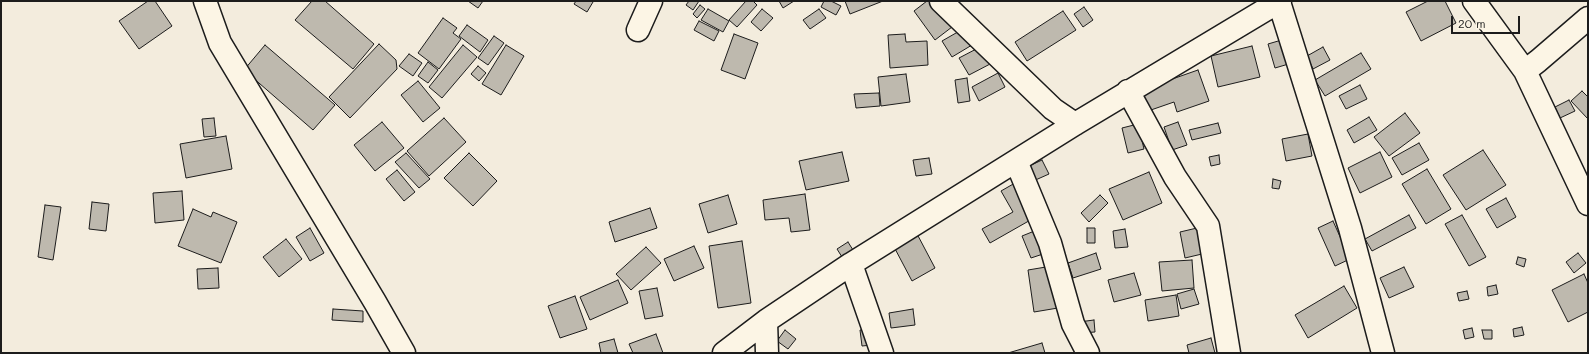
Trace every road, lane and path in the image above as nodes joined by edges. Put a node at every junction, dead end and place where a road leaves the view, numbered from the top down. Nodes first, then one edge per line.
1 (205, 1) edge
2 (651, 1) edge
3 (941, 1) edge
4 (1474, 1) edge
5 (1280, 2) edge
6 (1588, 18) edge
7 (638, 30) dead end
8 (1525, 71) junction
9 (1128, 91) junction
10 (1075, 124) junction
11 (1016, 161) junction
12 (1588, 204) edge
13 (850, 264) junction
14 (766, 321) junction
15 (404, 353) edge
16 (724, 353) edge
17 (767, 353) edge
18 (882, 353) edge
19 (1088, 353) edge
20 (1229, 353) edge
21 (1383, 353) edge

1 - 15 street
2 - 7 street
3 - 10 street
4 - 8 street
5 - 9 street
5 - 21 street
6 - 8 street
8 - 12 street
9 - 10 street
9 - 20 street
10 - 11 street
11 - 13 street
11 - 19 street
13 - 14 street
13 - 18 street
14 - 16 street
14 - 17 street

